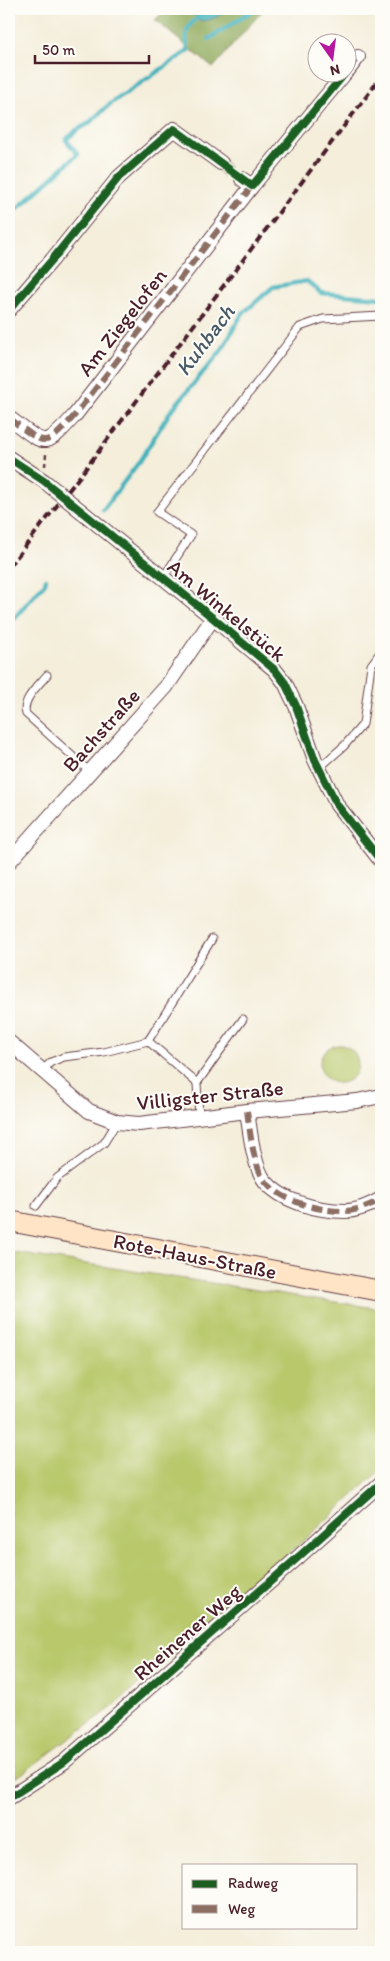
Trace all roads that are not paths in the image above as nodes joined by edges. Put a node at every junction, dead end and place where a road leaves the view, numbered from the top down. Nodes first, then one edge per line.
1 (337, 82) edge
2 (220, 163) tunnel mouth
3 (9, 310) edge
4 (381, 316) edge
5 (9, 418) edge
6 (9, 458) edge
7 (163, 578) junction
8 (213, 618) junction
9 (381, 651) edge
10 (47, 675) dead end
11 (319, 768) junction
12 (90, 772) junction
13 (379, 856) edge
14 (9, 862) edge
15 (212, 939) dead end
16 (243, 1019) dead end
17 (148, 1041) junction
18 (9, 1042) edge
19 (42, 1070) junction
20 (198, 1083) junction
21 (381, 1096) edge
22 (247, 1111) junction
23 (199, 1117) junction
24 (117, 1122) junction
25 (381, 1199) edge
26 (36, 1206) dead end
27 (9, 1221) edge
28 (381, 1291) edge
29 (381, 1483) edge
30 (9, 1798) edge

1 - 5 street, Am Ziegelofen
2 - 3 street
4 - 7 lane
6 - 7 street, Am Winkelstück
7 - 8 street, Am Winkelstück
8 - 11 street, Am Winkelstück
8 - 12 street, Bachstraße
9 - 11 lane
10 - 12 lane
11 - 13 street, Am Winkelstück
12 - 14 street, Bachstraße
15 - 17 lane
16 - 20 lane
17 - 19 lane
17 - 20 lane
18 - 19 street, Villigster Straße
19 - 24 street, Villigster Straße
20 - 23 lane
21 - 22 street, Villigster Straße
22 - 23 street, Villigster Straße
22 - 25 street
23 - 24 street, Villigster Straße
24 - 26 lane
27 - 28 main road, Rote-Haus-Straße
29 - 30 street, Rheinener Weg

